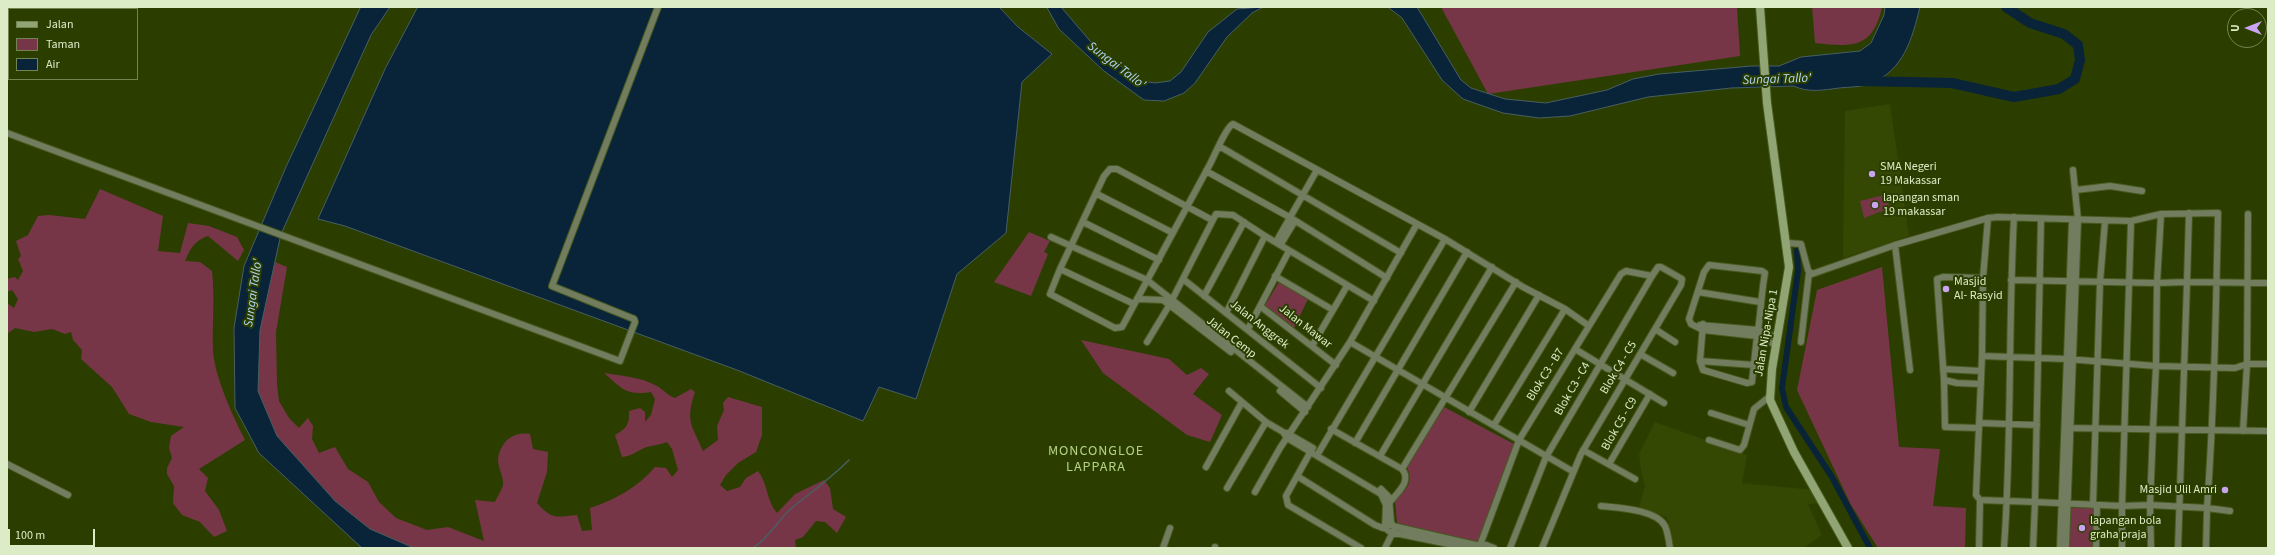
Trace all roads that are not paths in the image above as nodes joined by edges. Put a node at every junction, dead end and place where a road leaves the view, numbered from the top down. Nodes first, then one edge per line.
1 (658, 7) edge
2 (1760, 7) edge
3 (7, 133) edge
4 (1219, 146) junction
5 (1317, 170) junction
6 (2073, 170) dead end
7 (1206, 172) junction
8 (2076, 190) junction
9 (2142, 191) dead end
10 (1097, 194) junction
11 (1302, 196) junction
12 (1187, 206) junction
13 (2189, 213) junction
14 (2161, 214) junction
15 (2248, 214) dead end
16 (1988, 218) junction
17 (2014, 218) junction
18 (1293, 219) junction
19 (2041, 219) junction
20 (1212, 220) junction
21 (2075, 220) junction
22 (2105, 221) junction
23 (2131, 221) junction
24 (1082, 222) junction
25 (1244, 222) junction
26 (1417, 224) junction
27 (1173, 233) junction
28 (1265, 236) junction
29 (1051, 237) dead end
30 (1444, 239) junction
31 (1278, 243) junction
32 (1788, 243) junction
33 (1072, 244) junction
34 (1895, 245) junction
35 (1288, 251) junction
36 (1467, 252) junction
37 (1401, 253) junction
38 (1159, 260) junction
39 (1060, 268) junction
40 (1492, 268) junction
41 (1809, 273) junction
42 (1276, 276) junction
43 (1652, 276) junction
44 (1387, 278) junction
45 (1983, 278) junction
46 (1183, 279) junction
47 (1147, 280) junction
48 (2011, 280) junction
49 (2038, 280) junction
50 (2072, 281) junction
51 (1516, 282) junction
52 (2100, 282) junction
53 (2128, 282) junction
54 (2187, 282) junction
55 (2217, 282) junction
56 (2157, 283) junction
57 (2248, 283) junction
58 (2268, 283) edge
59 (1347, 286) junction
60 (1698, 292) junction
61 (1539, 295) junction
62 (1204, 296) junction
63 (1374, 301) junction
64 (1136, 302) junction
65 (1171, 302) junction
66 (1760, 302) junction
67 (1260, 306) junction
68 (1565, 309) junction
69 (1333, 310) junction
70 (1226, 313) junction
71 (1591, 323) junction
72 (1703, 327) junction
73 (1248, 329) junction
74 (1656, 329) junction
75 (1758, 333) junction
76 (1777, 341) junction
77 (1147, 342) dead end
78 (1350, 342) junction
79 (1675, 342) dead end
80 (1801, 342) dead end
81 (1312, 346) junction
82 (1575, 349) junction
83 (1640, 354) junction
84 (1374, 356) junction
85 (1982, 356) junction
86 (2009, 356) junction
87 (2039, 358) junction
88 (2070, 359) junction
89 (1700, 361) junction
90 (2098, 361) junction
91 (1600, 364) junction
92 (2126, 364) junction
93 (2247, 364) junction
94 (2268, 364) edge
95 (1336, 365) junction
96 (1754, 365) junction
97 (2156, 366) junction
98 (2183, 366) junction
99 (2213, 367) junction
100 (1943, 369) junction
101 (1910, 370) dead end
102 (1398, 371) junction
103 (1981, 371) junction
104 (1673, 372) dead end
105 (1625, 379) junction
106 (1944, 380) junction
107 (1422, 384) junction
108 (1981, 384) junction
109 (1321, 388) junction
110 (1229, 391) dead end
111 (1650, 394) junction
112 (1770, 396) junction
113 (1446, 398) junction
114 (1242, 402) junction
115 (1664, 403) dead end
116 (1306, 410) junction
117 (1469, 412) junction
118 (1711, 413) dead end
119 (1266, 422) junction
120 (2010, 424) junction
121 (1494, 425) junction
122 (1749, 425) junction
123 (1979, 425) junction
124 (2037, 425) junction
125 (2067, 428) junction
126 (2095, 428) junction
127 (1331, 429) junction
128 (2153, 429) junction
129 (2180, 429) junction
130 (2124, 430) junction
131 (2212, 430) junction
132 (2243, 431) junction
133 (2268, 431) edge
134 (1287, 434) junction
135 (1519, 440) junction
136 (1709, 440) dead end
137 (1355, 443) junction
138 (1583, 450) junction
139 (1311, 451) junction
140 (1319, 452) junction
141 (1380, 456) junction
142 (1546, 457) junction
143 (7, 464) edge
144 (1609, 464) junction
145 (1206, 467) dead end
146 (1402, 468) junction
147 (1572, 471) junction
148 (1297, 476) junction
149 (1635, 478) dead end
150 (1227, 488) dead end
151 (1255, 492) dead end
152 (68, 495) dead end
153 (1980, 500) junction
154 (2007, 501) junction
155 (1390, 502) junction
156 (2035, 502) junction
157 (2061, 503) junction
158 (2068, 503) junction
159 (2095, 505) junction
160 (1600, 506) dead end
161 (2122, 506) junction
162 (2150, 506) junction
163 (2178, 506) junction
164 (2206, 508) junction
165 (2230, 511) dead end
166 (1393, 525) junction
167 (1170, 528) dead end
168 (1385, 528) junction
169 (1392, 533) junction
170 (1480, 546) edge
171 (1163, 548) edge
172 (1361, 548) edge
173 (1385, 548) edge
174 (1468, 548) edge
175 (1494, 548) edge
176 (1510, 548) edge
177 (1542, 548) edge
178 (1670, 548) edge
179 (1848, 548) edge
180 (1979, 548) edge
181 (2004, 548) edge
182 (2033, 548) edge
183 (2060, 548) edge
184 (2066, 548) edge
185 (2096, 548) edge
186 (2122, 548) edge
187 (2151, 548) edge
188 (2178, 548) edge
189 (2206, 548) edge

1 - 3 street
2 - 32 street, Jalan Nipa-Nipa 1
4 - 5 street
4 - 7 street
4 - 11 street
5 - 11 street
5 - 26 street
6 - 8 street
7 - 12 street
7 - 18 street
8 - 9 street
8 - 21 street
10 - 12 street
10 - 24 street
10 - 27 street
11 - 18 street
11 - 37 street
12 - 20 street
12 - 27 street
13 - 14 street
13 - 54 street
13 - 55 street
14 - 23 street
14 - 56 street
15 - 57 street
16 - 17 street
16 - 34 street
16 - 45 street
17 - 19 street
17 - 48 street
18 - 31 street
18 - 44 street
19 - 21 street
19 - 49 street
20 - 25 street
20 - 46 street
21 - 22 street
21 - 50 street
22 - 23 street
22 - 52 street
23 - 53 street
24 - 33 street
24 - 38 street
25 - 28 street
25 - 62 street
26 - 30 street
26 - 37 street
27 - 38 street
28 - 31 street
28 - 70 street
29 - 33 street
30 - 36 street
30 - 84 street
31 - 35 street
32 - 41 street
32 - 76 street, Jalan Nipa-Nipa 1
33 - 39 street
33 - 47 street
34 - 41 street
34 - 101 street
35 - 42 street
35 - 59 street
36 - 40 street
36 - 102 street
37 - 44 street
38 - 47 street
39 - 64 street
39 - 64 street
40 - 51 street
40 - 107 street
41 - 80 street
42 - 67 street
42 - 69 street
43 - 71 street, Blok C3 - B7
43 - 74 street, Blok C4 - C5
43 - 91 street, Blok C3 - C4
44 - 63 street
45 - 85 street
45 - 100 street
46 - 62 street, Jalan Anggrek
46 - 65 street
47 - 64 street
47 - 65 street
48 - 49 street
48 - 86 street
49 - 50 street
49 - 87 street
50 - 52 street
50 - 88 street
51 - 61 street
51 - 113 street
52 - 53 street
52 - 90 street
53 - 56 street
53 - 92 street
54 - 55 street
54 - 56 street
54 - 98 street
55 - 57 street
55 - 99 street
56 - 97 street
57 - 58 street
57 - 93 street
59 - 63 street
59 - 69 street
60 - 66 street
60 - 66 street
60 - 72 street
61 - 68 street
61 - 117 street
62 - 70 street, Jalan Anggrek
63 - 78 street
64 - 65 street, Jalan Cemp
65 - 77 street
65 - 116 street, Jalan Cemp
66 - 75 street
67 - 73 street
67 - 81 street, Jalan Mawar
68 - 71 street
68 - 121 street
69 - 81 street
70 - 73 street, Jalan Anggrek
71 - 82 street, Blok C3 - B7
72 - 75 street
72 - 89 street
73 - 109 street, Jalan Anggrek
74 - 79 street
74 - 83 street, Blok C4 - C5
75 - 76 street
75 - 96 street
76 - 112 street, Jalan Nipa-Nipa 1
78 - 84 street
78 - 95 street
81 - 95 street, Jalan Mawar
82 - 91 street
82 - 135 street, Blok C3 - B7
83 - 104 street
83 - 105 street, Blok C4 - C5
84 - 102 street
84 - 127 street
85 - 86 street
85 - 103 street
86 - 87 street
86 - 120 street
87 - 88 street
87 - 124 street
88 - 90 street
88 - 125 street
89 - 96 street
89 - 96 street
90 - 92 street
90 - 126 street
91 - 105 street
91 - 142 street, Blok C3 - C4
92 - 97 street
92 - 130 street
93 - 94 street
93 - 99 street
93 - 132 street
95 - 109 street
97 - 98 street
97 - 128 street
98 - 99 street
98 - 129 street
99 - 131 street
100 - 103 street
100 - 106 street
102 - 107 street
102 - 137 street
103 - 108 street
105 - 111 street
105 - 138 street, Blok C4 - C5
106 - 108 street
106 - 123 street
107 - 113 street
107 - 141 street
108 - 123 street
109 - 116 street
110 - 114 street
111 - 115 street
111 - 144 street, Blok C5 - C9
112 - 122 street
112 - 179 street, Jalan Nipa-Nipa 1
113 - 117 street
113 - 146 street
114 - 119 street
114 - 145 street
116 - 134 street
117 - 121 street
118 - 122 street
119 - 134 street
119 - 150 street
120 - 123 street
120 - 124 street
120 - 154 street
121 - 135 street
122 - 136 street
123 - 153 street
124 - 156 street
125 - 126 street
125 - 157 street
125 - 158 street
126 - 130 street
126 - 159 street
127 - 137 street
127 - 140 street
128 - 129 street
128 - 130 street
128 - 162 street
129 - 131 street
129 - 163 street
130 - 161 street
131 - 132 street
131 - 164 street
132 - 133 street
134 - 139 street
134 - 140 street
134 - 151 street
135 - 142 street
135 - 170 street, Blok C3 - B7
137 - 141 street
138 - 144 street
138 - 147 street, Blok C4 - C5
139 - 148 street
139 - 168 street
140 - 155 street
141 - 146 street
142 - 147 street
142 - 176 street, Blok C3 - C4
143 - 152 street
144 - 149 street
146 - 155 street
147 - 177 street, Blok C4 - C5
148 - 168 street
148 - 172 street
153 - 154 street
153 - 180 street
154 - 156 street
154 - 181 street
155 - 166 street
156 - 157 street
156 - 182 street
157 - 158 street
157 - 183 street
158 - 159 street
158 - 184 street
159 - 161 street
159 - 185 street
160 - 178 street
161 - 162 street
161 - 186 street
162 - 163 street
162 - 187 street
163 - 164 street
163 - 188 street
164 - 165 street
164 - 189 street
166 - 168 street
166 - 169 street
166 - 170 street
167 - 171 street
168 - 169 street
169 - 173 street
169 - 174 street
170 - 175 street

